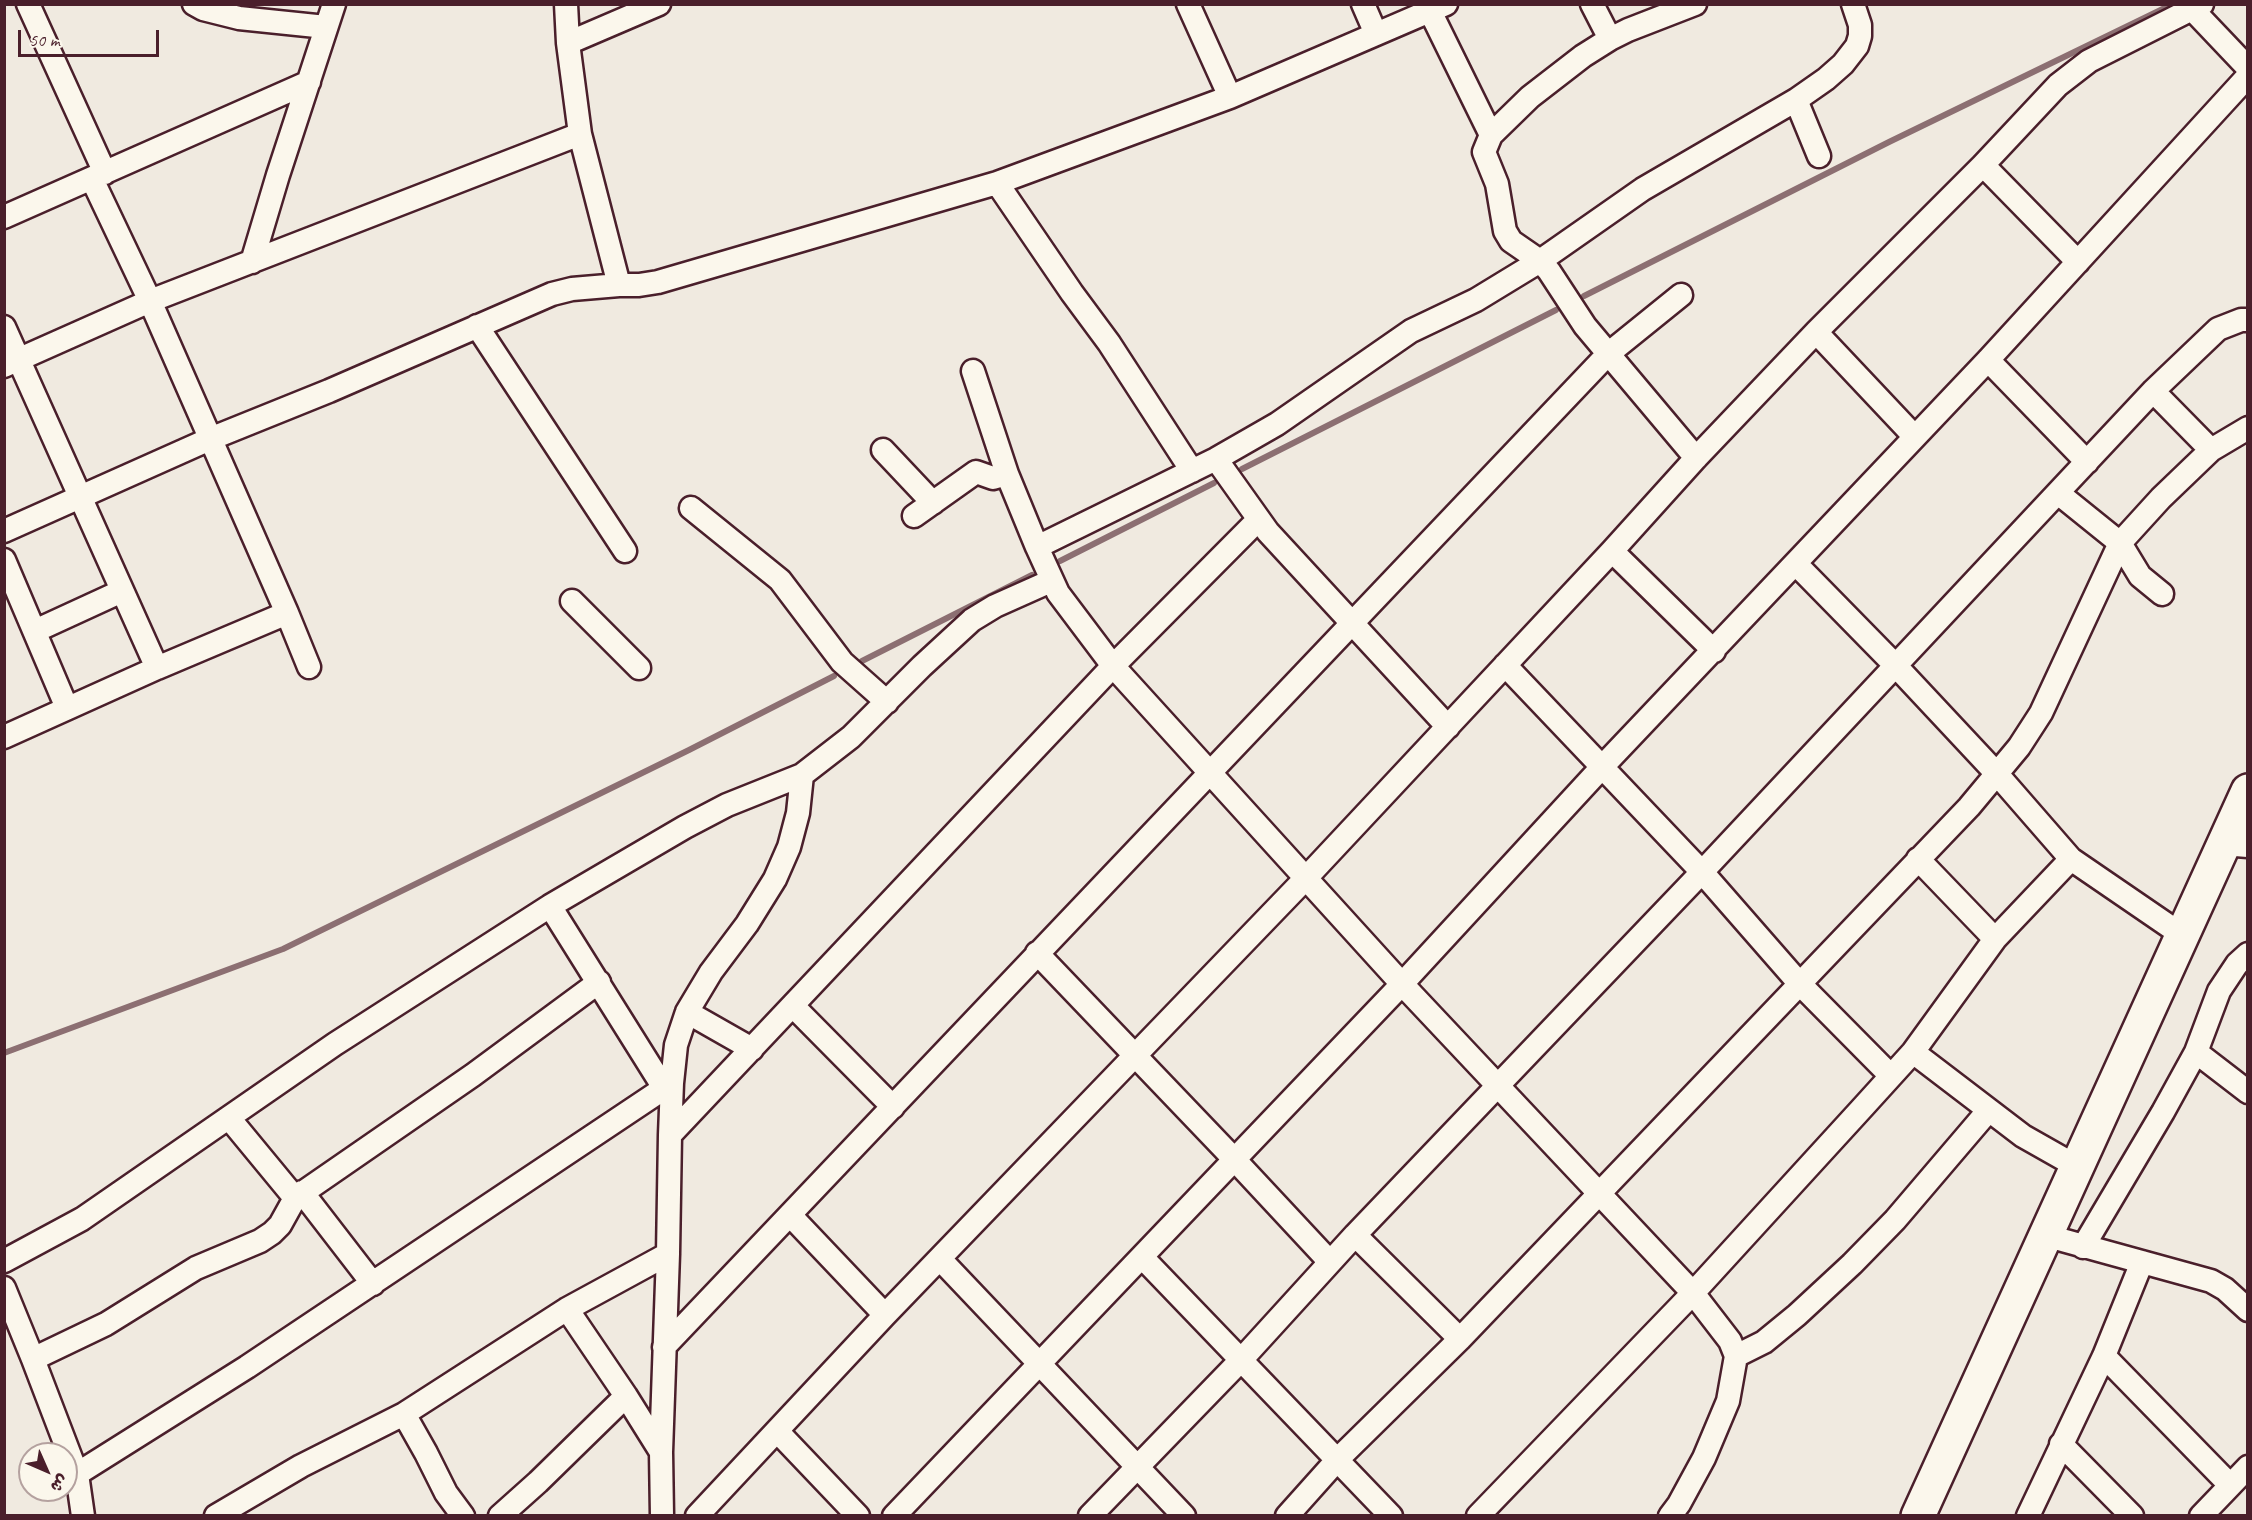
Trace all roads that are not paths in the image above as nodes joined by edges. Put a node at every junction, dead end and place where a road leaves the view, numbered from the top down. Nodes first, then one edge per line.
1 (28, 4) edge
2 (194, 4) edge
3 (334, 4) edge
4 (567, 4) edge
5 (659, 4) edge
6 (1188, 4) edge
7 (1363, 4) edge
8 (1592, 4) edge
9 (1695, 4) edge
10 (1853, 4) edge
11 (2197, 7) edge
12 (1438, 8) edge
13 (326, 27) junction
14 (1376, 34) junction
15 (1610, 39) junction
16 (568, 43) junction
17 (2247, 68) edge
18 (2247, 76) edge
19 (309, 82) junction
20 (1230, 97) junction
21 (1796, 100) junction
22 (580, 134) junction
23 (1491, 135) junction
24 (1819, 156) dead end
25 (1983, 165) junction
26 (99, 176) junction
27 (997, 183) junction
28 (4, 217) edge
29 (1540, 261) junction
30 (252, 262) junction
31 (2078, 262) junction
32 (620, 285) junction
33 (1681, 295) dead end
34 (150, 301) junction
35 (2247, 320) edge
36 (477, 326) junction
37 (4, 327) edge
38 (1816, 332) junction
39 (1608, 354) junction
40 (1988, 360) junction
41 (12, 363) edge
42 (973, 371) dead end
43 (2153, 391) junction
44 (2247, 428) edge
45 (1914, 436) junction
46 (210, 439) junction
47 (883, 450) dead end
48 (2211, 450) junction
49 (1696, 458) junction
50 (1216, 459) junction
51 (2087, 462) junction
52 (1192, 471) junction
53 (1007, 474) junction
54 (2058, 493) junction
55 (80, 496) junction
56 (933, 503) junction
57 (691, 508) dead end
58 (914, 516) dead end
59 (1258, 519) junction
60 (4, 531) edge
61 (2120, 543) junction
62 (1037, 547) junction
63 (625, 550) dead end
64 (1612, 551) junction
65 (4, 560) edge
66 (1797, 564) junction
67 (1051, 580) junction
68 (122, 591) junction
69 (2162, 594) dead end
70 (572, 601) dead end
71 (287, 612) junction
72 (1353, 624) junction
73 (35, 631) junction
74 (1714, 651) junction
75 (1505, 665) junction
76 (1113, 666) junction
77 (1896, 666) junction
78 (309, 667) dead end
79 (157, 668) junction
80 (639, 668) dead end
81 (887, 702) junction
82 (67, 708) junction
83 (1448, 727) junction
84 (4, 737) edge
85 (1602, 767) junction
86 (1209, 773) junction
87 (1997, 774) junction
88 (802, 775) junction
89 (2247, 791) edge
90 (2235, 845) edge
91 (1918, 859) junction
92 (2071, 859) junction
93 (1702, 872) junction
94 (1306, 878) junction
95 (549, 906) junction
96 (2182, 935) junction
97 (1995, 939) junction
98 (1037, 953) junction
99 (2247, 954) edge
100 (599, 982) junction
101 (1799, 983) junction
102 (1402, 984) junction
103 (793, 1006) junction
104 (687, 1012) junction
105 (752, 1048) junction
106 (1913, 1052) junction
107 (2196, 1052) junction
108 (1136, 1057) junction
109 (1891, 1076) junction
110 (1497, 1085) junction
111 (668, 1086) junction
112 (2247, 1092) edge
113 (893, 1107) junction
114 (1988, 1112) junction
115 (229, 1118) junction
116 (670, 1135) junction
117 (1234, 1159) junction
118 (2076, 1166) junction
119 (1599, 1193) junction
120 (298, 1195) junction
121 (790, 1215) junction
122 (1355, 1235) junction
123 (2044, 1235) junction
124 (2083, 1247) junction
125 (668, 1254) junction
126 (1142, 1257) junction
127 (940, 1259) junction
128 (4, 1261) edge
129 (1330, 1262) junction
130 (2142, 1262) junction
131 (373, 1284) junction
132 (4, 1288) edge
133 (1693, 1293) junction
134 (567, 1310) junction
135 (2247, 1310) edge
136 (885, 1315) junction
137 (1460, 1339) junction
138 (664, 1347) junction
139 (1736, 1356) junction
140 (2104, 1356) junction
141 (33, 1359) junction
142 (1242, 1359) junction
143 (1039, 1364) junction
144 (626, 1396) junction
145 (404, 1414) junction
146 (777, 1431) junction
147 (65, 1442) edge
148 (2061, 1444) junction
149 (661, 1452) junction
150 (1338, 1459) junction
151 (1137, 1466) junction
152 (2247, 1467) edge
153 (78, 1473) edge
154 (78, 1481) edge
155 (2230, 1485) junction
156 (83, 1515) edge
157 (216, 1515) edge
158 (463, 1515) edge
159 (500, 1515) edge
160 (662, 1515) edge
161 (697, 1515) edge
162 (858, 1515) edge
163 (894, 1515) edge
164 (1090, 1515) edge
165 (1184, 1515) edge
166 (1287, 1515) edge
167 (1391, 1515) edge
168 (1478, 1515) edge
169 (1670, 1515) edge
170 (1918, 1515) edge
171 (2028, 1515) edge
172 (2132, 1515) edge
173 (2201, 1515) edge

1 - 26 street
2 - 13 street
3 - 13 street
4 - 16 street
5 - 16 street
6 - 20 street
7 - 14 street
8 - 15 street
9 - 15 street
10 - 21 street
11 - 17 street
11 - 25 street
12 - 14 street
12 - 23 street
13 - 19 street
14 - 20 street
15 - 23 street
16 - 22 street
18 - 31 street
19 - 26 street
19 - 30 street
20 - 27 street
21 - 24 street
21 - 29 street
22 - 30 street
22 - 32 street
23 - 29 street
25 - 31 street
25 - 38 street
26 - 28 street
26 - 34 street
27 - 32 street
27 - 52 street
29 - 39 street
29 - 50 street
30 - 34 street
31 - 40 street
32 - 36 street
33 - 39 street
34 - 41 street
34 - 46 street
35 - 43 street
36 - 46 street
36 - 63 street
37 - 41 street
38 - 45 street
38 - 49 street
39 - 49 street
39 - 72 street
40 - 45 street
40 - 51 street
41 - 55 street
42 - 53 street
43 - 48 street
43 - 51 street
44 - 48 street
45 - 66 street
46 - 55 street
46 - 71 street
47 - 56 street
48 - 61 street
49 - 64 street
50 - 52 street
50 - 59 street
51 - 54 street
52 - 62 street
53 - 56 street
53 - 62 street
54 - 61 street
54 - 77 street
55 - 60 street
55 - 68 street
56 - 58 street
57 - 81 street
59 - 72 street
59 - 76 street
61 - 69 street
61 - 87 street
62 - 67 street
64 - 74 street
64 - 75 street
65 - 73 street
66 - 74 street
66 - 77 street
67 - 76 street
67 - 81 street
68 - 73 street
68 - 79 street
70 - 80 street
71 - 78 street
71 - 79 street
72 - 83 street
72 - 86 street
73 - 82 street
74 - 85 street
75 - 83 street
75 - 85 street
76 - 86 street
76 - 103 street
77 - 87 street
77 - 93 street
79 - 82 street
81 - 88 street
82 - 84 street
83 - 94 street
85 - 93 street
85 - 102 street
86 - 94 street
86 - 98 street
87 - 91 street
87 - 92 street
88 - 95 street
88 - 104 street
89 - 90 highway
90 - 96 highway
91 - 97 street
91 - 101 street
92 - 96 street
92 - 97 street
93 - 101 street
93 - 110 street
94 - 102 street
94 - 108 street
95 - 100 street
95 - 115 street
96 - 118 highway
97 - 106 street
98 - 108 street
98 - 113 street
99 - 107 street
100 - 111 street
100 - 120 street
101 - 109 street
101 - 119 street
102 - 110 street
102 - 117 street
103 - 105 street
103 - 113 street
104 - 105 street
104 - 111 street
105 - 116 street
106 - 109 street
106 - 114 street
107 - 112 street
107 - 124 street
108 - 117 street
108 - 127 street
109 - 133 street
110 - 119 street
110 - 122 street
111 - 116 street
111 - 131 street
113 - 121 street
114 - 118 street
114 - 139 street
115 - 120 street
115 - 128 street
116 - 125 street
117 - 126 street
117 - 129 street
118 - 123 highway
119 - 133 street
119 - 137 street
120 - 131 street
120 - 141 street
121 - 136 street
121 - 138 street
122 - 129 street
122 - 137 street
123 - 124 street
123 - 170 highway
124 - 130 street
125 - 134 street
125 - 138 street
126 - 142 street
126 - 143 street
127 - 136 street
127 - 143 street
129 - 142 street
130 - 135 street
130 - 140 street
131 - 153 street
132 - 141 street
133 - 139 street
133 - 168 street
134 - 144 street
134 - 145 street
136 - 146 street
137 - 150 street
138 - 149 street
139 - 169 street
140 - 148 street
140 - 155 street
141 - 147 street
142 - 150 street
142 - 151 street
143 - 151 street
143 - 163 street
144 - 149 street
144 - 159 street
145 - 157 street
145 - 158 street
146 - 161 street
146 - 162 street
148 - 171 street
148 - 172 street
149 - 160 street
150 - 166 street
150 - 167 street
151 - 164 street
151 - 165 street
152 - 155 street
154 - 156 street
155 - 173 street

